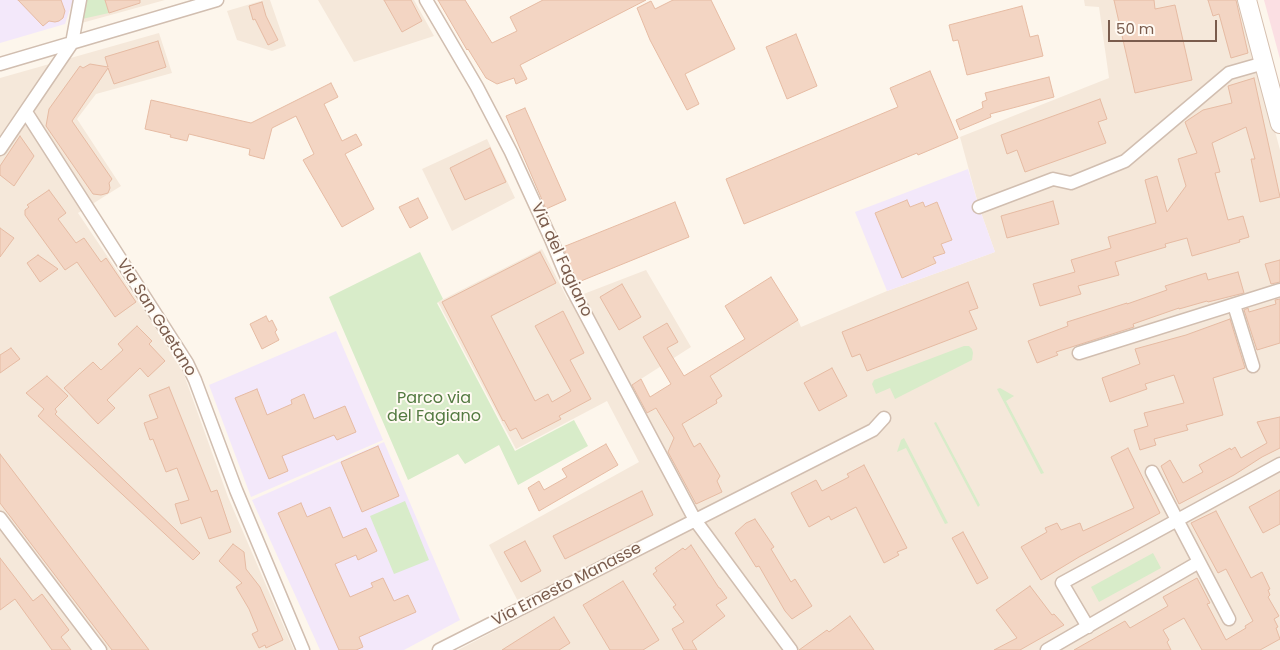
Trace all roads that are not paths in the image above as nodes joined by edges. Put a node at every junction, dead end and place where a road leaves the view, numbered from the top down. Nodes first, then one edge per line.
1 (80, 0) edge
2 (217, 0) edge
3 (426, 0) edge
4 (1247, 0) edge
5 (72, 43) junction
6 (1264, 63) junction
7 (0, 64) edge
8 (26, 112) junction
9 (1280, 124) edge
10 (0, 149) edge
11 (979, 207) dead end
12 (1280, 290) edge
13 (1234, 305) junction
14 (1079, 353) dead end
15 (1253, 366) dead end
16 (884, 418) dead end
17 (1280, 464) edge
18 (1152, 472) dead end
19 (0, 518) edge
20 (694, 520) junction
21 (1176, 520) junction
22 (1199, 562) junction
23 (1229, 619) dead end
24 (1088, 627) junction
25 (100, 650) edge
26 (303, 650) edge
27 (439, 650) edge
28 (791, 650) edge
29 (1047, 650) edge

1 - 5 street
2 - 5 street
3 - 20 street, Via del Fagiano
4 - 6 street
5 - 7 street
5 - 8 street
6 - 9 street
6 - 11 street
8 - 10 street
8 - 26 street, Via San Gaetano
12 - 13 street
13 - 14 street
13 - 15 street
16 - 20 street
17 - 21 street
18 - 21 street
19 - 25 street
20 - 27 street, Via Ernesto Manasse
20 - 28 street, Via del Fagiano
21 - 22 street
21 - 24 street
22 - 23 street
22 - 24 street
24 - 29 street

